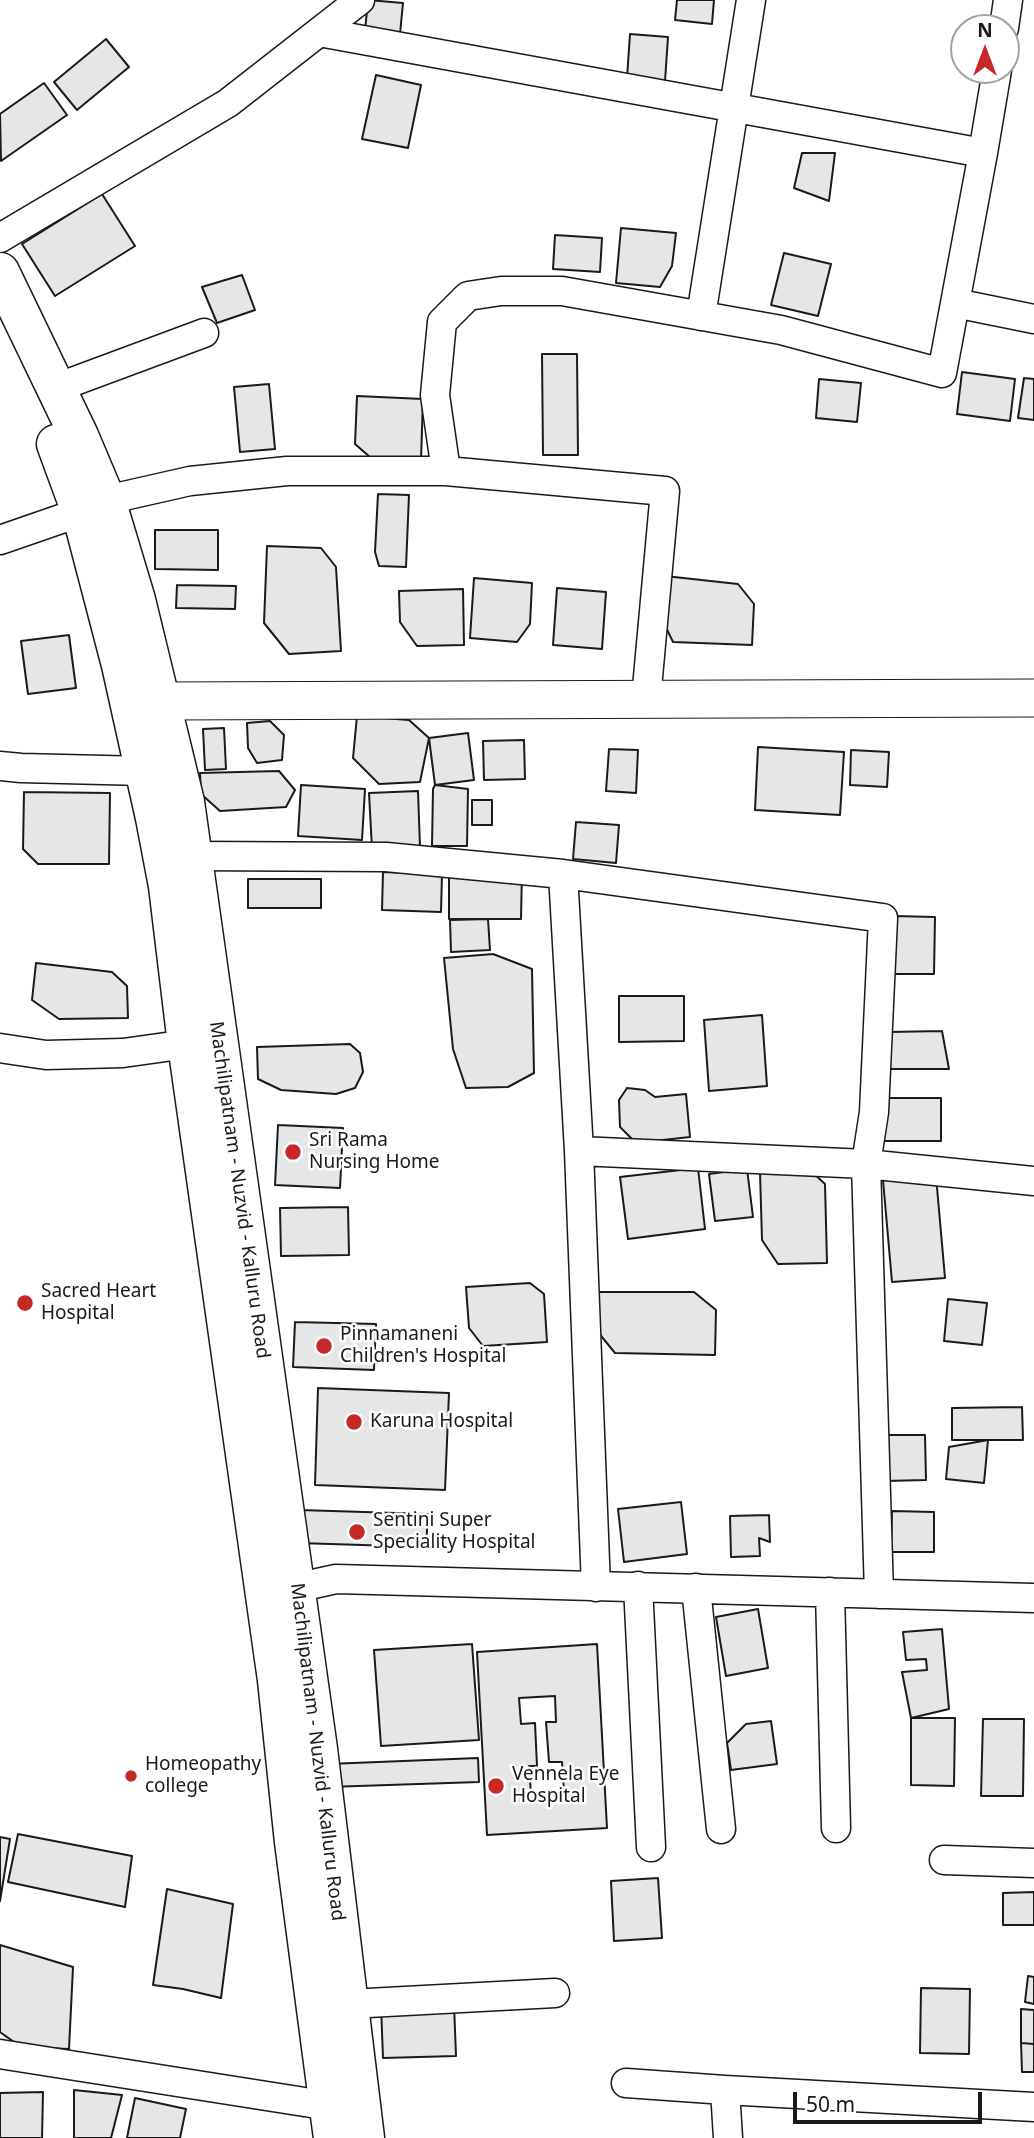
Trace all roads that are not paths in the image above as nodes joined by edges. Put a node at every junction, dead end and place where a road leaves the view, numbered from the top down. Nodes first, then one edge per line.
1 (360, 0) edge
2 (751, 0) edge
3 (319, 33) junction
4 (995, 84) edge
5 (734, 108) junction
6 (983, 153) junction
7 (0, 238) edge
8 (0, 272) edge
9 (955, 303) junction
10 (701, 316) junction
11 (1034, 319) edge
12 (0, 327) edge
13 (204, 333) dead end
14 (56, 388) junction
15 (446, 471) junction
16 (93, 506) junction
17 (0, 540) edge
18 (1034, 698) edge
19 (646, 699) junction
20 (160, 701) junction
21 (0, 766) edge
22 (145, 771) junction
23 (192, 856) junction
24 (563, 874) junction
25 (187, 1044) junction
26 (0, 1048) edge
27 (579, 1152) junction
28 (866, 1164) junction
29 (1034, 1181) edge
30 (638, 1586) junction
31 (279, 1587) junction
32 (596, 1587) junction
33 (696, 1588) junction
34 (830, 1592) junction
35 (879, 1594) junction
36 (1034, 1598) edge
37 (836, 1828) dead end
38 (721, 1829) dead end
39 (651, 1847) dead end
40 (944, 1860) dead end
41 (1034, 1863) edge
42 (555, 1993) dead end
43 (349, 2004) junction
44 (0, 2054) edge
45 (626, 2083) dead end
46 (725, 2090) junction
47 (1034, 2107) edge
48 (331, 2122) edge
49 (366, 2138) edge
50 (728, 2138) edge

1 - 3 street
2 - 5 street
3 - 5 street
3 - 7 street
4 - 6 street
5 - 6 street
5 - 10 street
6 - 9 street
8 - 14 highway, Machilipatnam - Nuzvid - Kalluru Road
9 - 10 street
9 - 11 street
10 - 15 street
12 - 16 highway, Machilipatnam - Nuzvid - Kalluru Road
13 - 14 street
14 - 16 highway, Machilipatnam - Nuzvid - Kalluru Road
15 - 16 street
15 - 19 street
16 - 17 street
16 - 20 highway, Machilipatnam - Nuzvid - Kalluru Road
16 - 22 highway, Machilipatnam - Nuzvid - Kalluru Road
18 - 19 main road
19 - 20 main road
20 - 23 highway, Machilipatnam - Nuzvid - Kalluru Road
21 - 22 street
22 - 25 highway, Machilipatnam - Nuzvid - Kalluru Road
23 - 24 street
23 - 31 highway, Machilipatnam - Nuzvid - Kalluru Road
24 - 27 street
24 - 28 street
25 - 26 street
25 - 31 highway, Machilipatnam - Nuzvid - Kalluru Road
27 - 28 street
27 - 32 street
28 - 29 street
28 - 35 street
30 - 32 street
30 - 33 street
30 - 39 street
31 - 32 street
31 - 43 highway, Machilipatnam - Nuzvid - Kalluru Road
31 - 48 highway, Machilipatnam - Nuzvid - Kalluru Road
33 - 34 street
33 - 38 street
34 - 35 street
34 - 37 street
35 - 36 street
40 - 41 street
42 - 43 street
43 - 49 highway, Machilipatnam - Nuzvid - Kalluru Road
44 - 48 street
45 - 46 street
46 - 47 street
46 - 50 street

